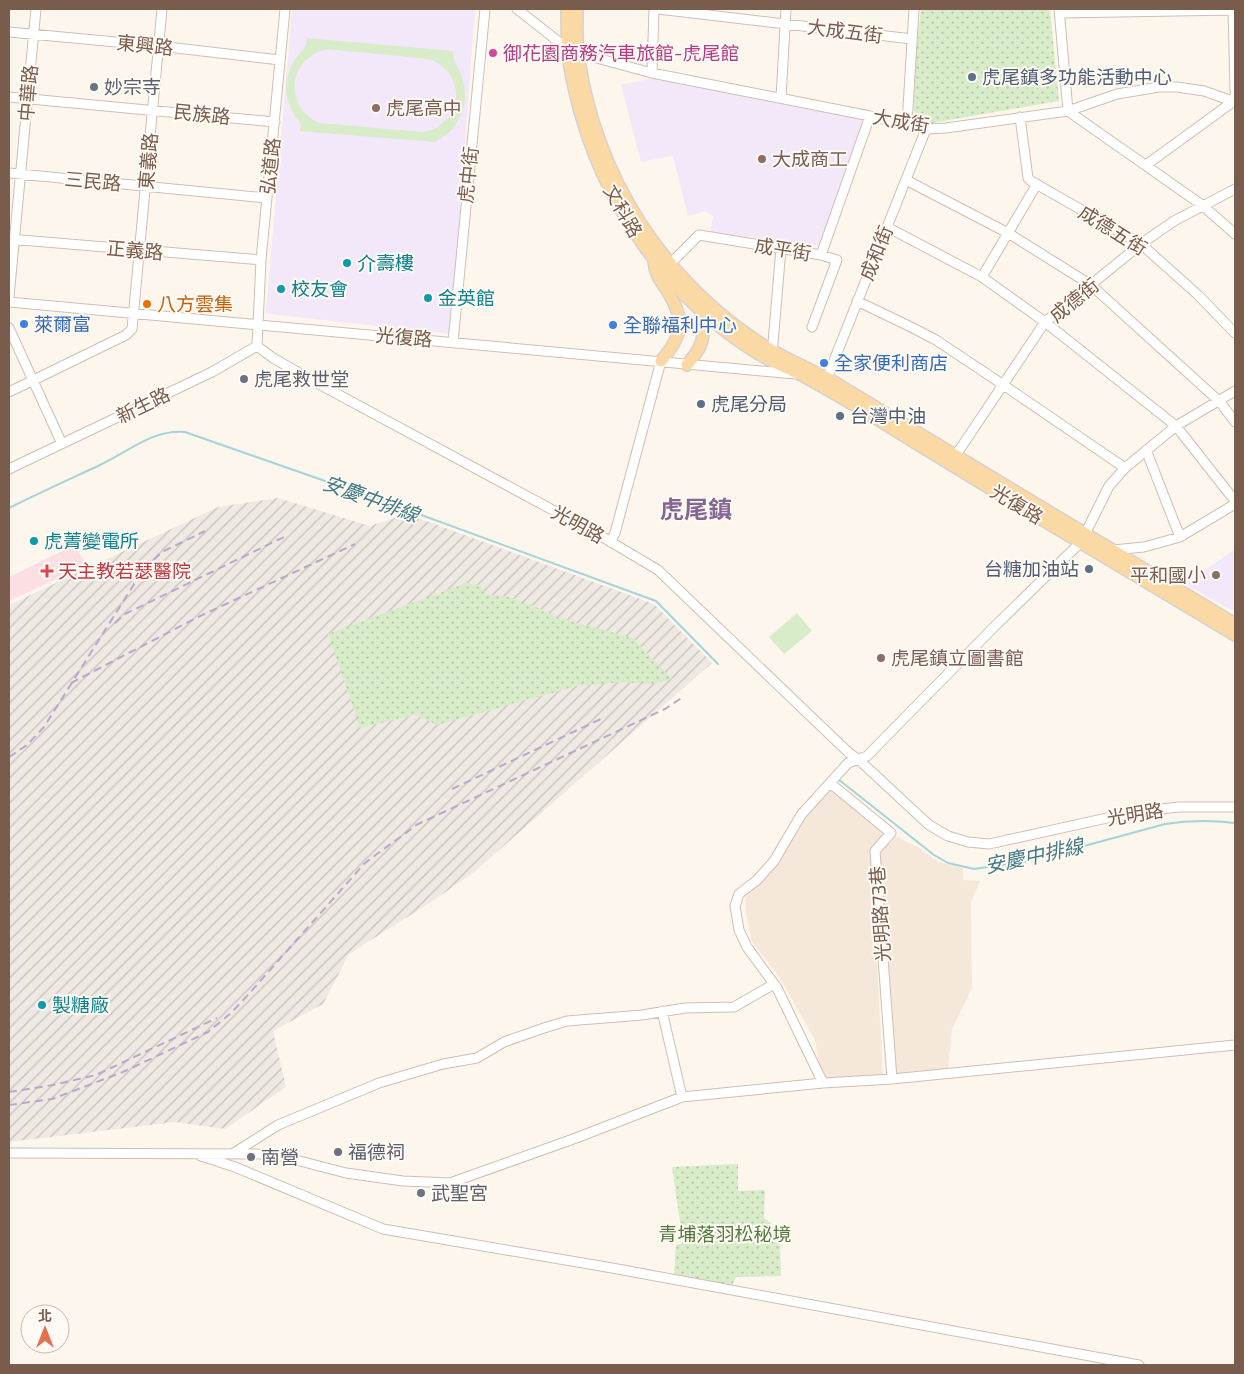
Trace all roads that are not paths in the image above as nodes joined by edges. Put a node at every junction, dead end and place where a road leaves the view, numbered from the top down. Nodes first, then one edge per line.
1 (36, 9) edge
2 (162, 9) edge
3 (285, 9) edge
4 (485, 9) edge
5 (517, 9) edge
6 (567, 9) edge
7 (577, 9) edge
8 (654, 9) edge
9 (658, 9) edge
10 (786, 9) edge
11 (914, 9) edge
12 (1234, 9) edge
13 (1059, 11) edge
14 (785, 24) junction
15 (9, 32) edge
16 (34, 34) junction
17 (912, 39) junction
18 (159, 46) junction
19 (573, 51) junction
20 (280, 60) junction
21 (652, 73) junction
22 (9, 97) edge
23 (1235, 97) edge
24 (28, 98) junction
25 (781, 98) junction
26 (153, 109) junction
27 (1068, 110) junction
28 (870, 116) junction
29 (1020, 117) junction
30 (275, 122) junction
31 (907, 124) junction
32 (926, 129) junction
33 (1146, 165) junction
34 (9, 173) edge
35 (21, 174) junction
36 (906, 180) junction
37 (1037, 184) junction
38 (146, 186) junction
39 (1235, 189) edge
40 (267, 198) junction
41 (1202, 205) junction
42 (887, 227) junction
43 (1008, 233) junction
44 (1235, 234) edge
45 (12, 239) edge
46 (1141, 244) junction
47 (780, 248) junction
48 (140, 250) junction
49 (821, 255) junction
50 (261, 260) junction
51 (654, 260) junction
52 (670, 264) junction
53 (982, 277) junction
54 (1091, 285) junction
55 (9, 297) edge
56 (857, 301) junction
57 (9, 302) edge
58 (707, 302) junction
59 (134, 312) junction
60 (705, 314) junction
61 (1045, 322) junction
62 (258, 324) junction
63 (812, 327) dead end
64 (9, 328) edge
65 (1235, 333) edge
66 (453, 342) junction
67 (257, 346) junction
68 (661, 361) junction
69 (772, 361) junction
70 (687, 365) junction
71 (799, 374) junction
72 (827, 378) junction
73 (33, 380) junction
74 (1002, 384) junction
75 (1235, 391) edge
76 (9, 392) edge
77 (1220, 402) junction
78 (1235, 422) edge
79 (1176, 426) junction
80 (62, 444) junction
81 (1146, 450) junction
82 (956, 455) junction
83 (1125, 468) junction
84 (9, 469) edge
85 (1235, 502) edge
86 (1180, 537) junction
87 (1083, 538) junction
88 (610, 542) junction
89 (1114, 551) junction
90 (1235, 624) edge
91 (1235, 635) edge
92 (858, 759) junction
93 (830, 783) junction
94 (1235, 807) edge
95 (774, 984) junction
96 (662, 1011) junction
97 (1235, 1045) edge
98 (892, 1079) junction
99 (824, 1083) junction
100 (682, 1097) junction
101 (9, 1153) edge
102 (193, 1153) junction
103 (234, 1153) junction
104 (1139, 1365) edge

1 - 16 street, 中華路
2 - 18 street, 東義路
3 - 20 street, 弘道路
4 - 66 street, 虎中街
5 - 19 street
6 - 19 main road, 文科路
7 - 19 main road, 文科路
8 - 21 street
9 - 14 street, 大成五街
10 - 14 street
11 - 17 street
12 - 13 street
12 - 23 street
13 - 27 street
14 - 17 street, 大成五街
14 - 25 street
15 - 16 street, 東興路
16 - 18 street, 東興路
16 - 24 street, 中華路
17 - 31 street
18 - 20 street, 東興路
18 - 26 street, 東義路
19 - 21 street, 大成街
19 - 51 main road, 文科路
19 - 52 main road, 文科路
20 - 30 street, 弘道路
21 - 25 street, 大成街
22 - 24 street, 民族路
23 - 27 street, 大成街
23 - 33 street
24 - 26 street, 民族路
24 - 35 street, 中華路
25 - 28 street, 大成街
26 - 30 street, 民族路
26 - 38 street, 東義路
27 - 29 street, 大成街
27 - 33 street
28 - 31 street, 大成街
28 - 49 street, 成平街
29 - 32 street, 大成街
29 - 37 street
30 - 40 street, 弘道路
31 - 32 street, 大成街
32 - 36 street, 成和街
33 - 41 street
34 - 35 street, 三民路
35 - 38 street, 三民路
35 - 45 street, 中華路
36 - 42 street, 成和街
36 - 43 street
37 - 43 street
37 - 46 street, 成德五街
38 - 40 street, 三民路
38 - 48 street, 東義路
39 - 41 street, 成德街
40 - 50 street, 弘道路
41 - 44 street
41 - 46 street, 成德街
42 - 53 street
42 - 56 street, 成和街
43 - 53 street
43 - 54 street
45 - 48 street, 正義路
45 - 55 street, 中華路
46 - 54 street, 成德街
46 - 65 street, 成德五街
47 - 49 street, 成平街
47 - 52 street, 成平街
47 - 69 street
48 - 50 street, 正義路
48 - 59 street, 東義路
49 - 63 street
50 - 62 street, 弘道路
51 - 60 main road, 文科路
51 - 68 main road
52 - 58 main road, 文科路
53 - 61 street
54 - 61 street, 成德街
54 - 77 street
56 - 72 street, 成和街
56 - 74 street
57 - 59 street, 光復路
58 - 60 main road
58 - 69 main road, 文科路
59 - 62 street, 光復路
59 - 73 street, 東義路
60 - 69 main road, 文科路
60 - 70 main road
61 - 74 street, 成德街
61 - 79 street
62 - 66 street, 光復路
62 - 67 street
64 - 73 street
66 - 68 street, 光復路
67 - 80 street, 新生路
67 - 88 street, 光明路
68 - 70 street, 光復路
68 - 88 street
69 - 70 street, 光復路
69 - 71 main road, 文科路
69 - 72 main road, 文科路
71 - 72 street, 光復路
71 - 87 main road, 光復路
72 - 82 main road, 光復路
73 - 76 street, 東義路
73 - 80 street
74 - 82 street, 成德街
74 - 83 street
75 - 77 street
77 - 78 street
77 - 79 street
79 - 81 street
79 - 85 street
80 - 84 street, 新生路
81 - 83 street
81 - 86 street
82 - 87 main road, 光復路
83 - 87 street
85 - 86 street
86 - 89 street
87 - 89 main road, 光復路
87 - 91 main road, 光復路
87 - 92 street
88 - 92 street, 光明路
89 - 90 main road, 光復路
92 - 93 street
92 - 94 street, 光明路
93 - 95 street
93 - 98 street, 光明路73巷
95 - 96 street
95 - 99 street
96 - 100 street
96 - 103 street
97 - 98 street
98 - 99 street
99 - 100 street
100 - 103 street
101 - 102 street
102 - 103 street
102 - 104 street

